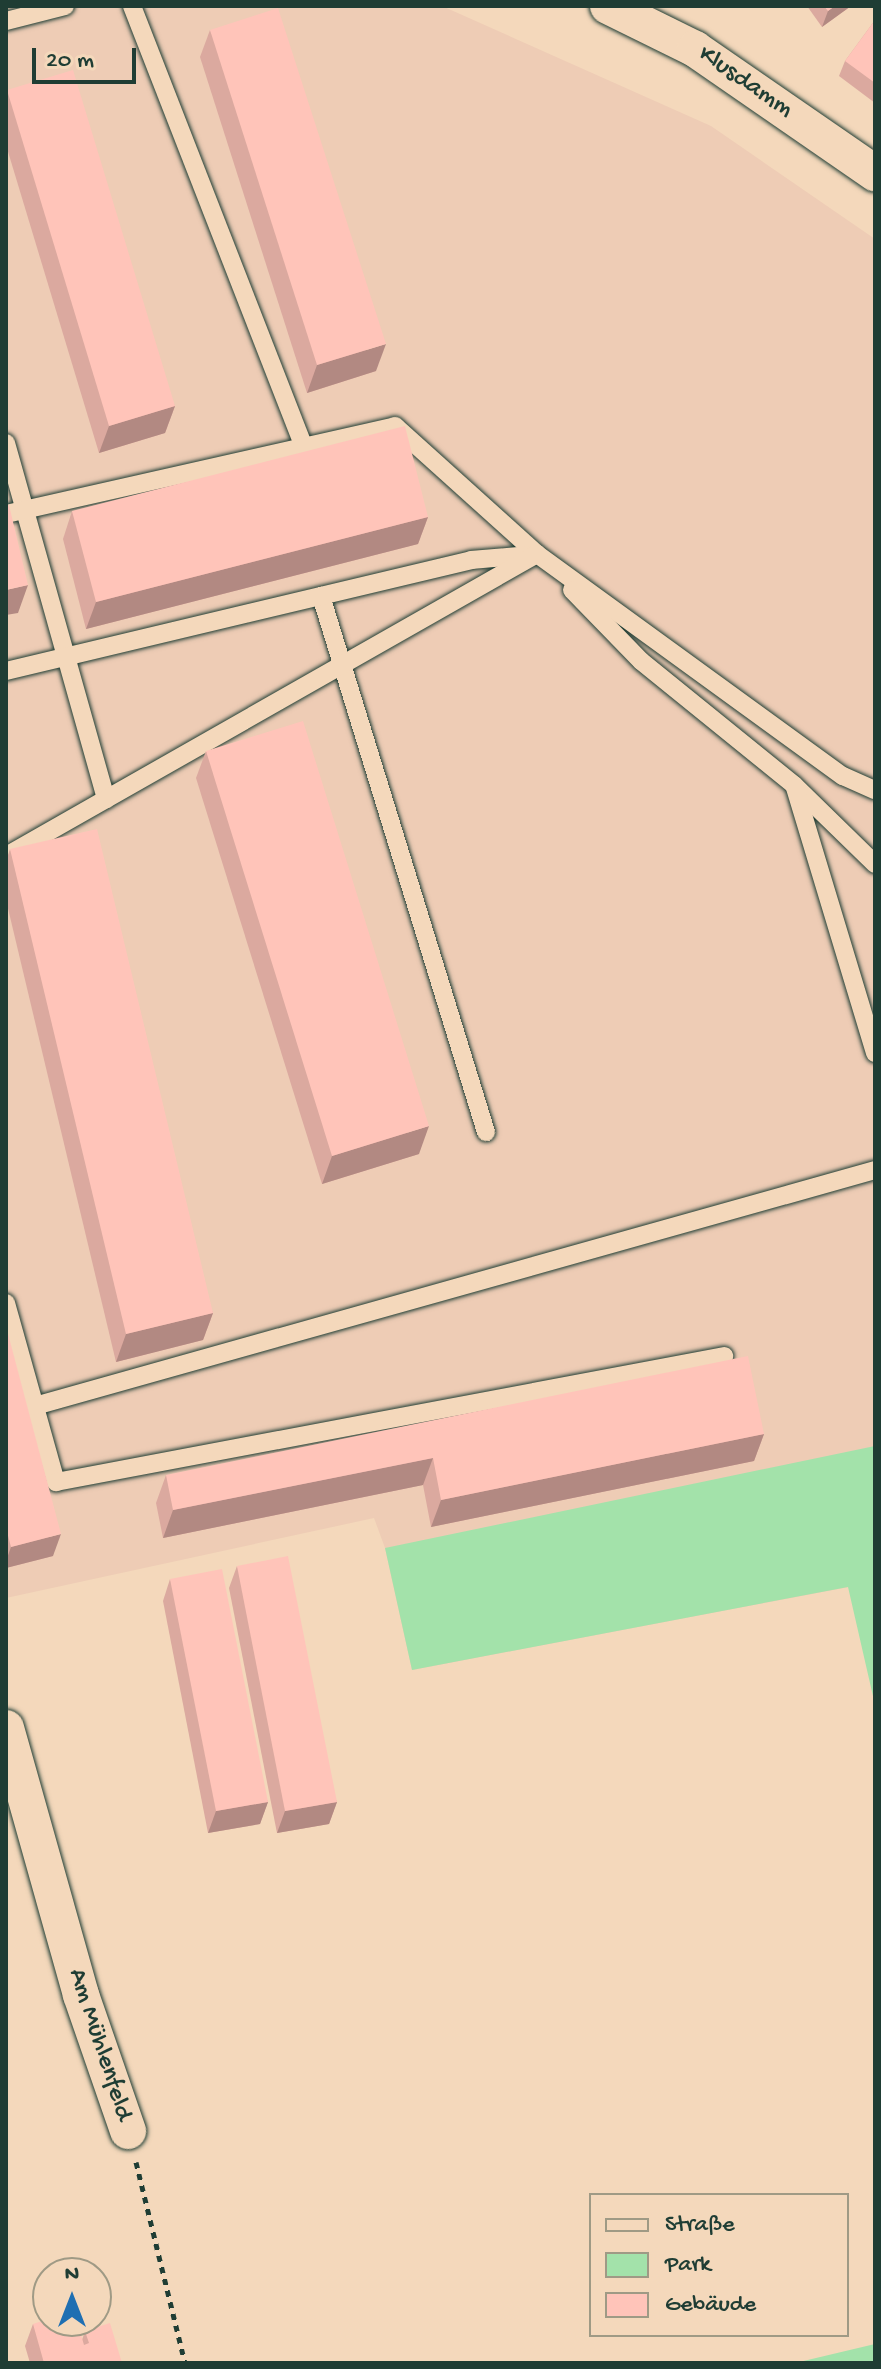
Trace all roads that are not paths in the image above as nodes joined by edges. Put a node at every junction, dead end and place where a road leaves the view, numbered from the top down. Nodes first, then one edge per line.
1 (65, 6) edge
2 (132, 6) edge
3 (608, 6) edge
4 (650, 14) edge
5 (6, 21) edge
6 (875, 173) edge
7 (6, 443) edge
8 (303, 445) junction
9 (26, 509) junction
10 (6, 514) edge
11 (537, 554) junction
12 (321, 596) junction
13 (67, 657) junction
14 (342, 665) junction
15 (6, 671) edge
16 (794, 785) junction
17 (875, 790) edge
18 (106, 799) junction
19 (6, 856) edge
20 (875, 864) edge
21 (875, 1053) edge
22 (486, 1132) dead end
23 (875, 1170) edge
24 (6, 1303) edge
25 (724, 1356) dead end
26 (35, 1406) junction
27 (6, 1728) edge
28 (128, 2131) road end

1 - 5 lane
2 - 8 lane
3 - 4 street, Klusdamm
4 - 6 street, Klusdamm
7 - 9 lane
8 - 9 lane
8 - 11 lane
9 - 10 lane
9 - 13 lane
11 - 12 lane
11 - 14 lane
11 - 16 lane
11 - 17 lane
12 - 13 lane
12 - 14 lane
13 - 15 lane
13 - 18 lane
14 - 18 lane
14 - 22 lane
16 - 20 lane
16 - 21 lane
18 - 19 lane
23 - 26 lane
24 - 26 lane
25 - 26 lane
27 - 28 street, Am Mühlenfeld

